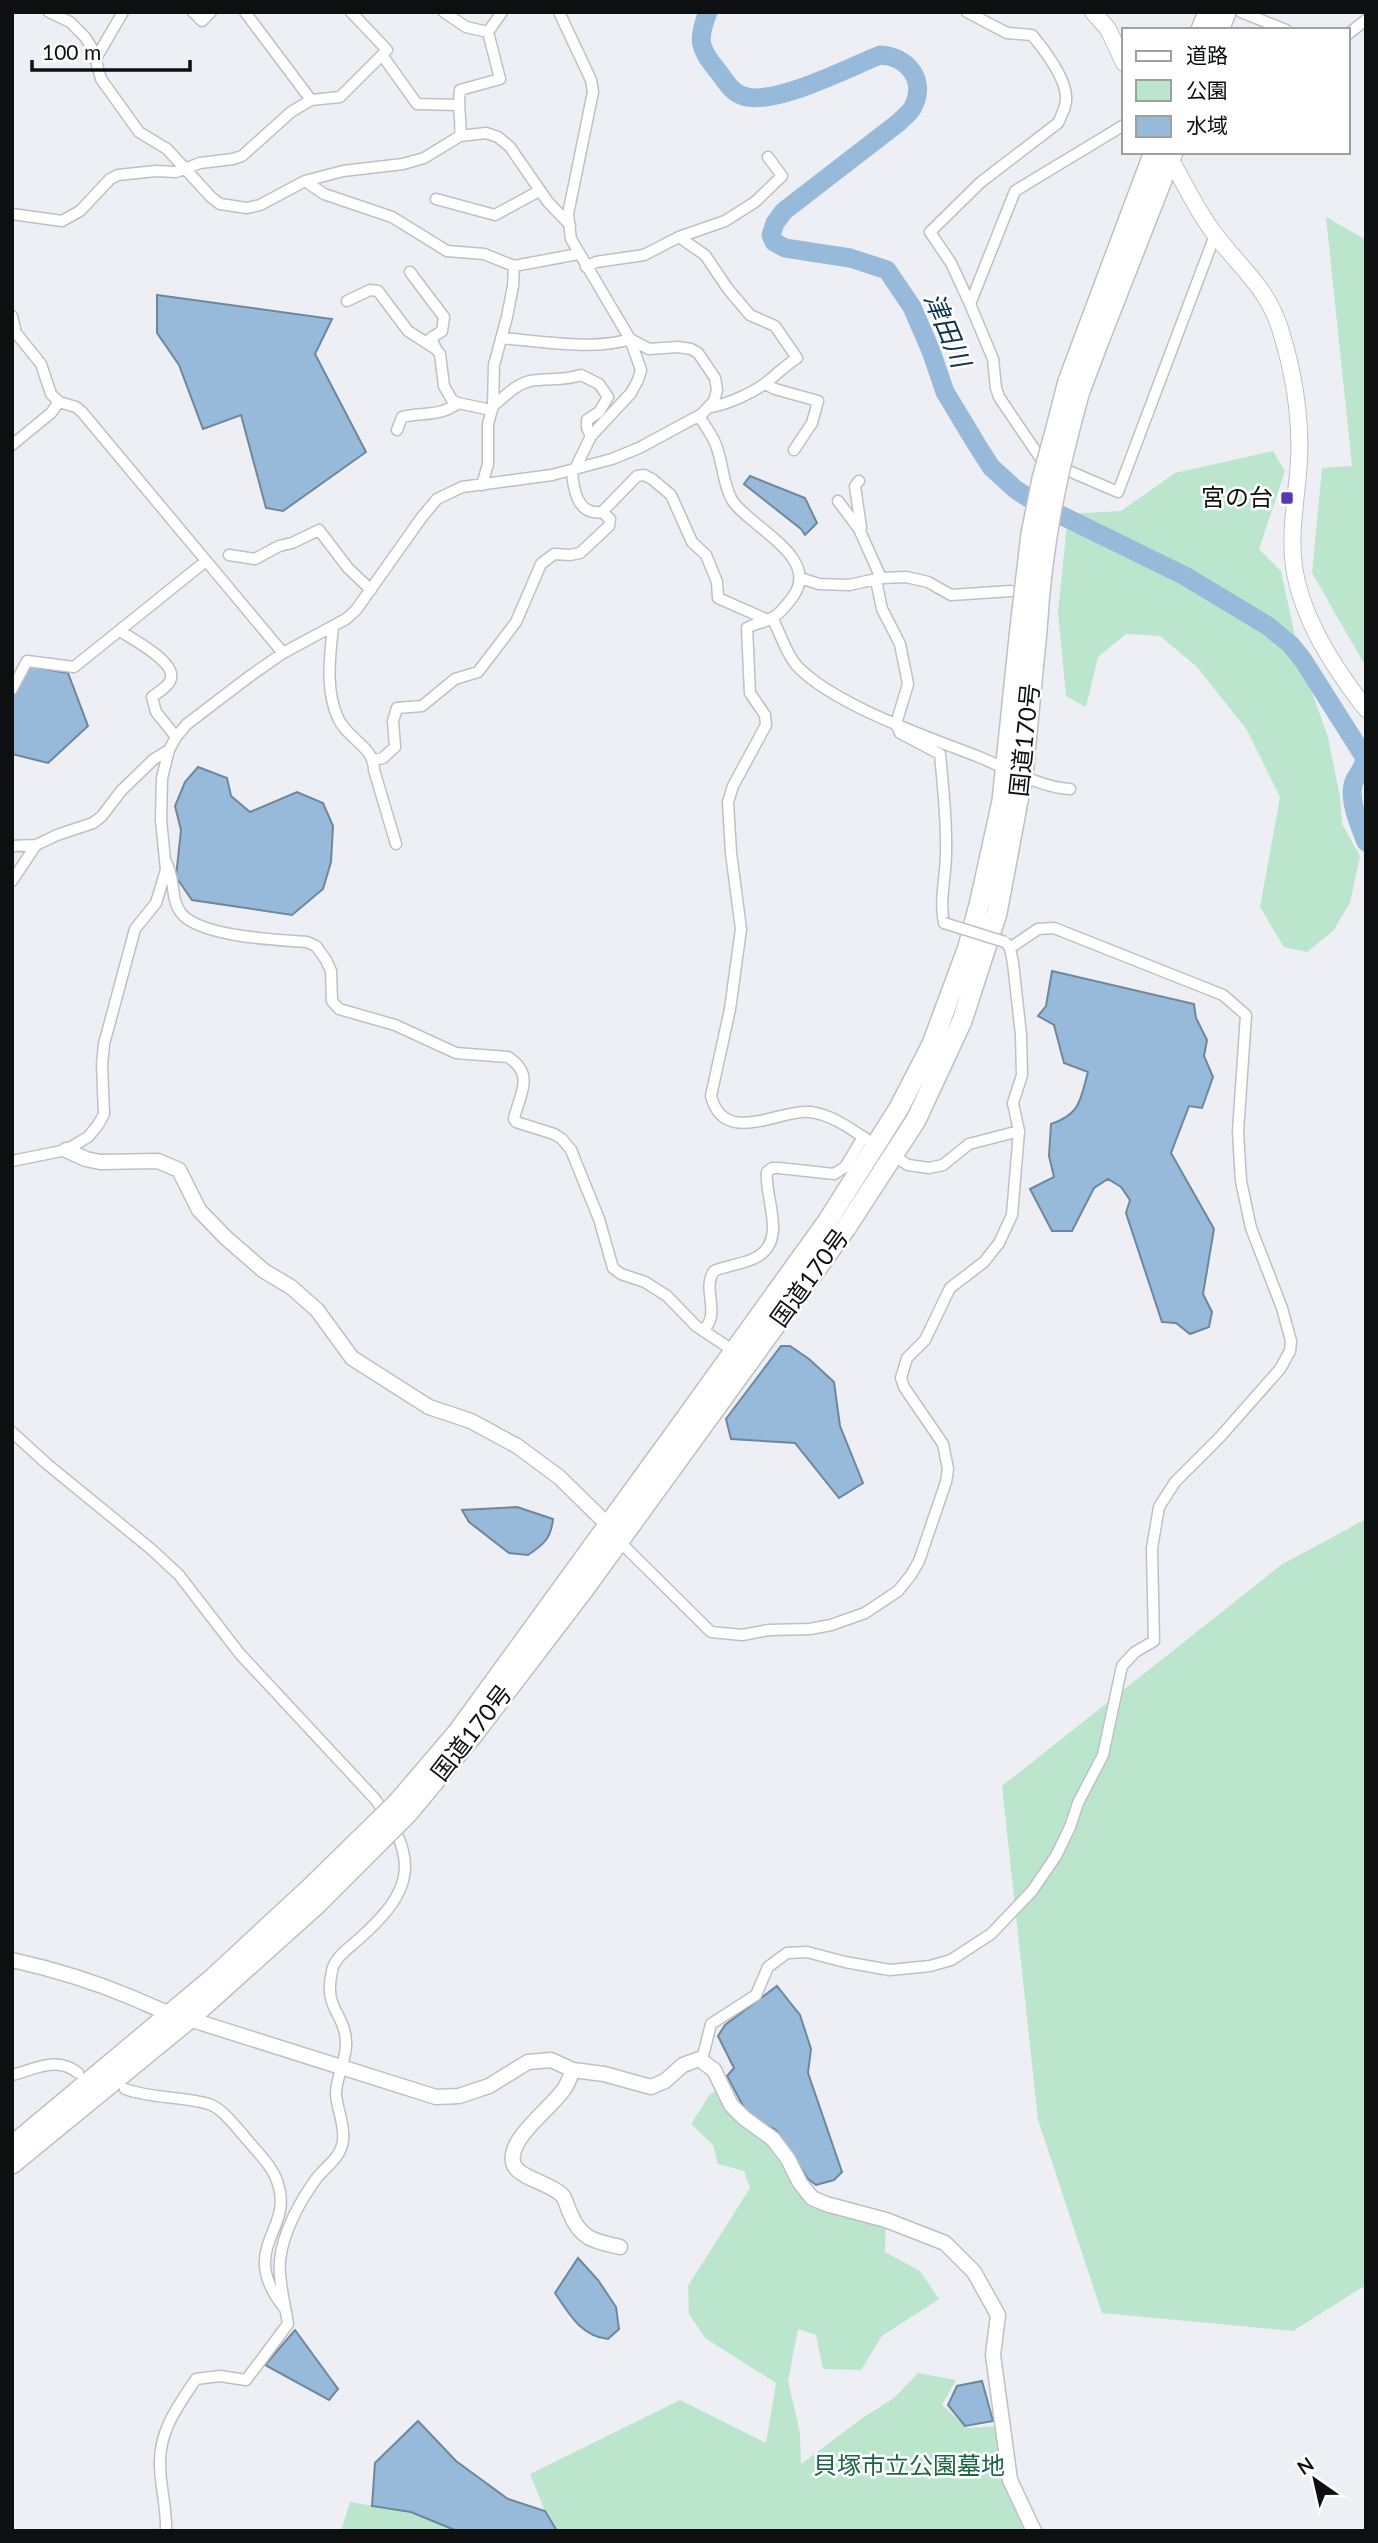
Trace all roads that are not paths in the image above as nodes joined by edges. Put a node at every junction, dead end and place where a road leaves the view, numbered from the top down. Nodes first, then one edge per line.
1 (49, 12) edge
2 (123, 12) edge
3 (193, 12) edge
4 (211, 12) edge
5 (246, 12) edge
6 (444, 12) edge
7 (502, 12) edge
8 (559, 12) edge
9 (967, 12) edge
10 (1093, 12) edge
11 (1241, 12) edge
12 (358, 15) edge
13 (1366, 20) edge
14 (1281, 28) edge
15 (488, 32) junction
16 (1350, 32) edge
17 (382, 55) junction
18 (1122, 59) edge
19 (95, 60) junction
20 (311, 100) junction
21 (458, 105) junction
22 (1122, 126) edge
23 (460, 136) junction
24 (1166, 154) edge
25 (768, 157) dead end
26 (186, 169) junction
27 (305, 181) junction
28 (539, 191) junction
29 (436, 199) dead end
30 (12, 214) edge
31 (570, 225) junction
32 (1215, 234) junction
33 (679, 237) junction
34 (578, 254) junction
35 (514, 266) junction
36 (586, 267) junction
37 (410, 272) dead end
38 (347, 301) dead end
39 (970, 304) junction
40 (12, 316) edge
41 (501, 338) junction
42 (630, 339) junction
43 (436, 349) junction
44 (765, 384) junction
45 (59, 402) junction
46 (458, 403) junction
47 (711, 407) junction
48 (492, 408) junction
49 (699, 416) junction
50 (397, 430) dead end
51 (592, 436) junction
52 (12, 445) edge
53 (794, 450) dead end
54 (574, 470) junction
55 (859, 481) dead end
56 (482, 485) junction
57 (838, 501) dead end
58 (602, 512) junction
59 (862, 535) junction
60 (229, 555) dead end
61 (206, 561) junction
62 (800, 578) junction
63 (878, 579) junction
64 (370, 590) junction
65 (1011, 591) dead end
66 (770, 619) junction
67 (334, 626) junction
68 (120, 631) junction
69 (283, 653) junction
70 (12, 689) edge
71 (1366, 709) edge
72 (896, 724) junction
73 (176, 737) junction
74 (169, 750) junction
75 (374, 760) junction
76 (1014, 771) junction
77 (1070, 789) dead end
78 (396, 844) dead end
79 (12, 845) edge
80 (36, 845) junction
81 (165, 860) junction
82 (12, 881) edge
83 (1007, 945) junction
84 (1019, 1131) junction
85 (870, 1142) junction
86 (65, 1150) junction
87 (894, 1156) junction
88 (12, 1161) edge
89 (703, 1331) junction
90 (734, 1351) junction
91 (12, 1432) edge
92 (613, 1533) junction
93 (312, 1897) junction
94 (12, 1960) edge
95 (168, 2015) junction
96 (189, 2019) junction
97 (699, 2059) junction
98 (342, 2067) junction
99 (573, 2070) junction
100 (78, 2073) dead end
101 (12, 2075) edge
102 (125, 2090) dead end
103 (12, 2146) edge
104 (12, 2164) edge
105 (620, 2247) dead end
106 (286, 2310) junction
107 (166, 2531) edge
108 (1034, 2531) edge

1 - 19 street
2 - 19 street
3 - 4 street
5 - 20 street
6 - 15 street
7 - 15 street
8 - 31 street
9 - 39 street
10 - 18 main road
11 - 14 street
12 - 17 street
13 - 16 street
15 - 21 street
17 - 20 street
17 - 21 street
19 - 26 street
20 - 26 street
21 - 23 street
22 - 39 street
23 - 27 street
23 - 28 street
24 - 32 main road
24 - 76 highway, 国道170号, bridge
25 - 33 street
26 - 27 street
26 - 30 street
27 - 35 street
28 - 29 street
28 - 31 street
31 - 34 street
32 - 39 street
32 - 71 main road
33 - 36 street
33 - 44 street
34 - 35 street
34 - 36 street
35 - 41 street
36 - 42 street
37 - 43 street
38 - 43 street
40 - 45 street
41 - 42 street
41 - 48 street
42 - 47 street
42 - 51 street
43 - 46 street
44 - 47 street
44 - 53 street
45 - 52 street
45 - 61 street
46 - 48 street
46 - 50 street
47 - 49 street
48 - 51 street
48 - 56 street
49 - 54 street
49 - 62 street
51 - 54 street
54 - 56 street
54 - 58 street
55 - 59 street
56 - 64 street
57 - 59 street
58 - 66 street
58 - 75 street
59 - 63 street
60 - 64 street
61 - 68 street
61 - 69 street
62 - 63 street
62 - 66 street
63 - 65 street
63 - 72 street
64 - 67 street
66 - 72 street
66 - 85 street
67 - 69 street
67 - 75 street
68 - 70 street
68 - 73 street
69 - 73 street
72 - 76 street
72 - 83 street, bridge
73 - 74 street
74 - 80 street
74 - 81 street
75 - 78 street
76 - 77 street
76 - 85 highway, 国道170号
76 - 87 highway, 国道170号
79 - 80 street
80 - 82 street
81 - 86 street
81 - 89 street
83 - 84 street
83 - 97 street
84 - 87 street
84 - 92 street
85 - 89 street
85 - 90 highway, 国道170号
86 - 88 street
86 - 92 street
87 - 92 highway, 国道170号
89 - 90 street
90 - 92 highway, 国道170号
91 - 98 street
92 - 93 highway, 国道170号, bridge
93 - 95 highway, 国道170号
93 - 96 highway, 国道170号
94 - 95 street
95 - 96 street
95 - 103 highway, 国道170号
96 - 98 street
96 - 104 highway, 国道170号
97 - 99 street
97 - 108 street
98 - 99 street
98 - 106 street
99 - 105 street
100 - 101 street
102 - 106 street
106 - 107 street

